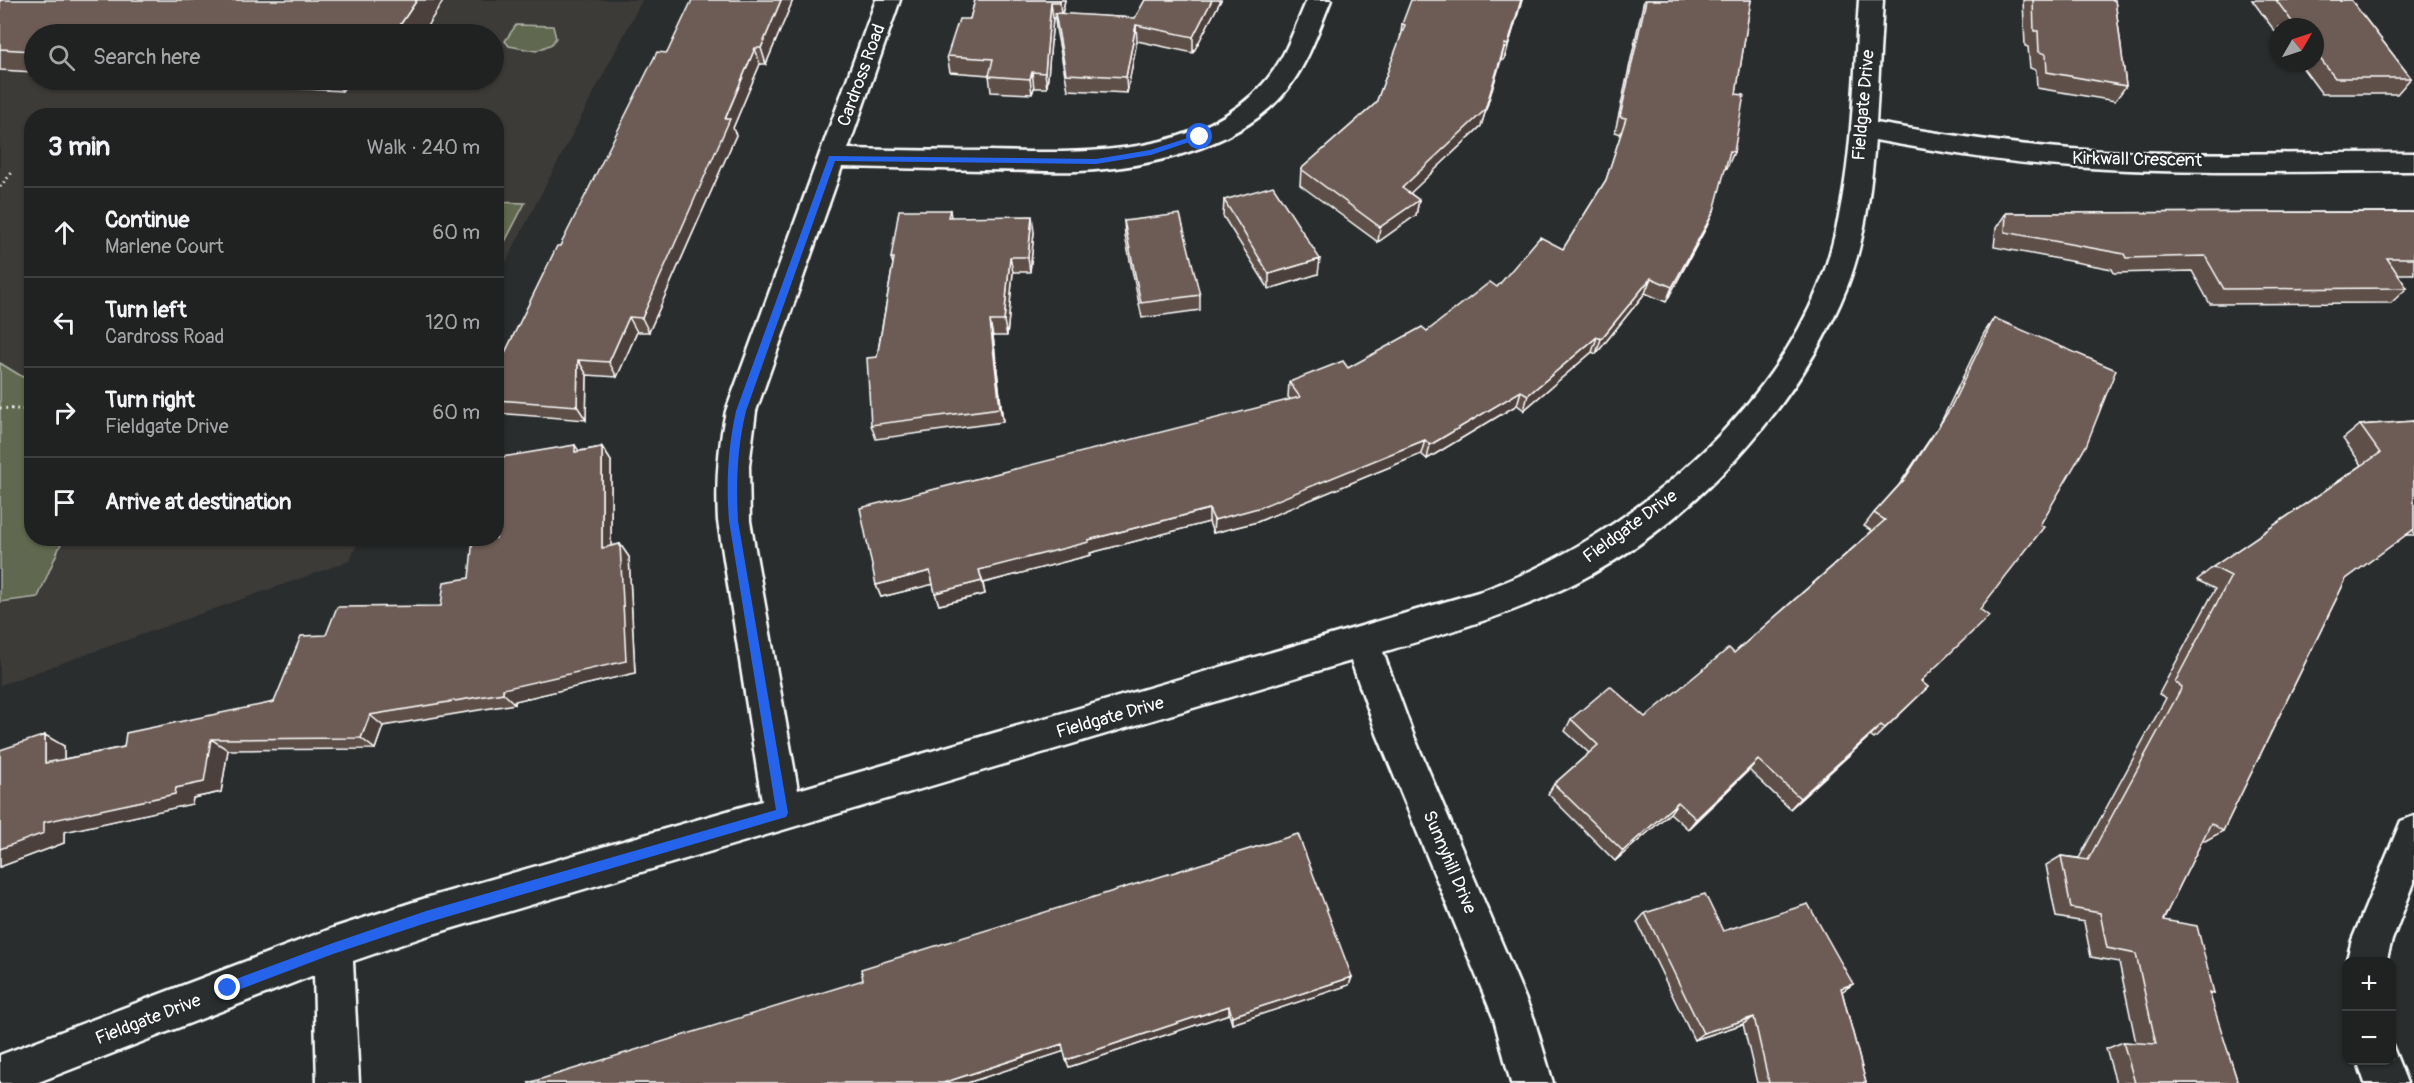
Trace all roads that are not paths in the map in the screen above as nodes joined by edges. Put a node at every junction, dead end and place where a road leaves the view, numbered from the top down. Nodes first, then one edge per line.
1 (888, 0) edge
2 (1318, 0) edge
3 (1871, 0) edge
4 (1863, 129) junction
5 (832, 158) junction
6 (2414, 162) edge
7 (1362, 643) junction
8 (783, 813) junction
9 (2414, 834) edge
10 (333, 948) junction
11 (2367, 957) edge
12 (2380, 1065) edge
13 (0, 1076) edge
14 (338, 1083) edge
15 (1532, 1083) edge
16 (2386, 1083) edge

1 - 5 street, Cardross Road
2 - 5 street
3 - 4 street, Fieldgate Drive
4 - 6 street, Kirkwall Crescent
4 - 7 street, Fieldgate Drive
5 - 8 street, Cardross Road
7 - 8 street, Fieldgate Drive
7 - 15 street, Sunnyhill Drive
8 - 10 street, Fieldgate Drive
9 - 11 street
10 - 13 street, Fieldgate Drive
10 - 14 street
12 - 16 street

